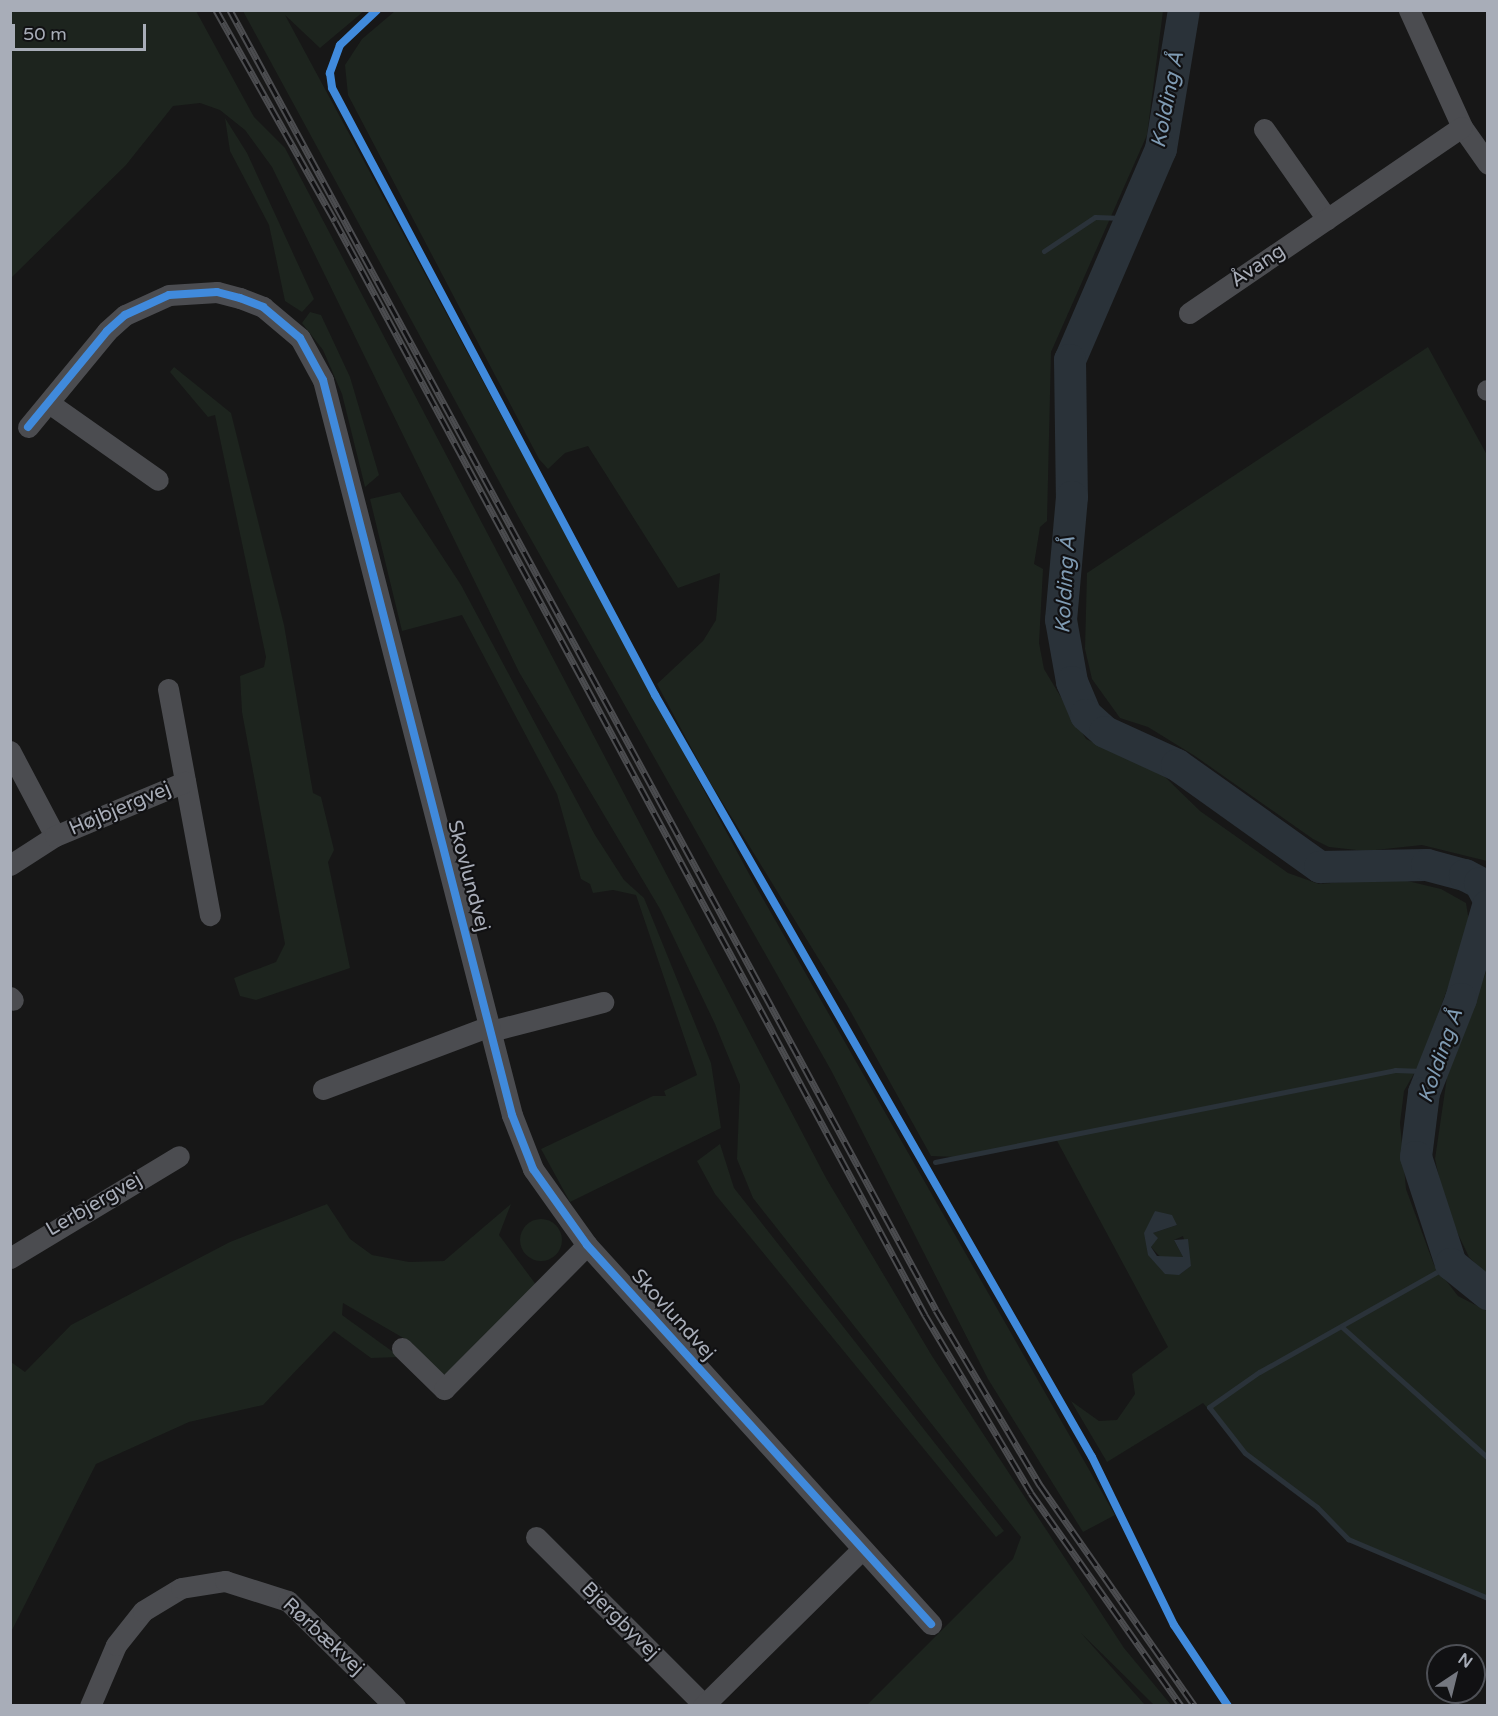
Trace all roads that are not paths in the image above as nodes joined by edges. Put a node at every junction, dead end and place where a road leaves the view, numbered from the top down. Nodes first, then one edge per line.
1 (1409, 10) edge
2 (1462, 127) junction
3 (1264, 129) dead end
4 (1488, 164) edge
5 (1327, 219) junction
6 (1189, 313) dead end
7 (49, 403) junction
8 (28, 427) dead end
9 (158, 480) dead end
10 (168, 689) dead end
11 (10, 751) edge
12 (185, 782) junction
13 (55, 836) junction
14 (10, 865) edge
15 (210, 915) dead end
16 (603, 1002) dead end
17 (491, 1029) junction
18 (323, 1089) dead end
19 (179, 1156) dead end
20 (587, 1245) junction
21 (10, 1258) edge
22 (402, 1348) dead end
23 (536, 1537) dead end
24 (862, 1549) junction
25 (931, 1624) dead end
26 (704, 1705) edge
27 (90, 1706) edge
28 (395, 1706) edge

1 - 2 street
2 - 4 street
2 - 5 street, Åvang
3 - 5 street
5 - 6 street, Åvang
7 - 8 street, Skovlundvej
7 - 9 street
7 - 17 street, Skovlundvej
10 - 12 street, Højbjergvej
11 - 13 street, Højbjergvej
12 - 13 street, Højbjergvej
12 - 15 street, Højbjergvej
13 - 14 street, Højbjergvej
16 - 17 street
17 - 18 street
17 - 20 street, Skovlundvej
19 - 21 street, Lerbjergvej
20 - 22 street
20 - 24 street, Skovlundvej
23 - 26 street, Bjergbyvej
24 - 25 street, Skovlundvej
24 - 26 street, Bjergbyvej
27 - 28 street, Rørbækvej

